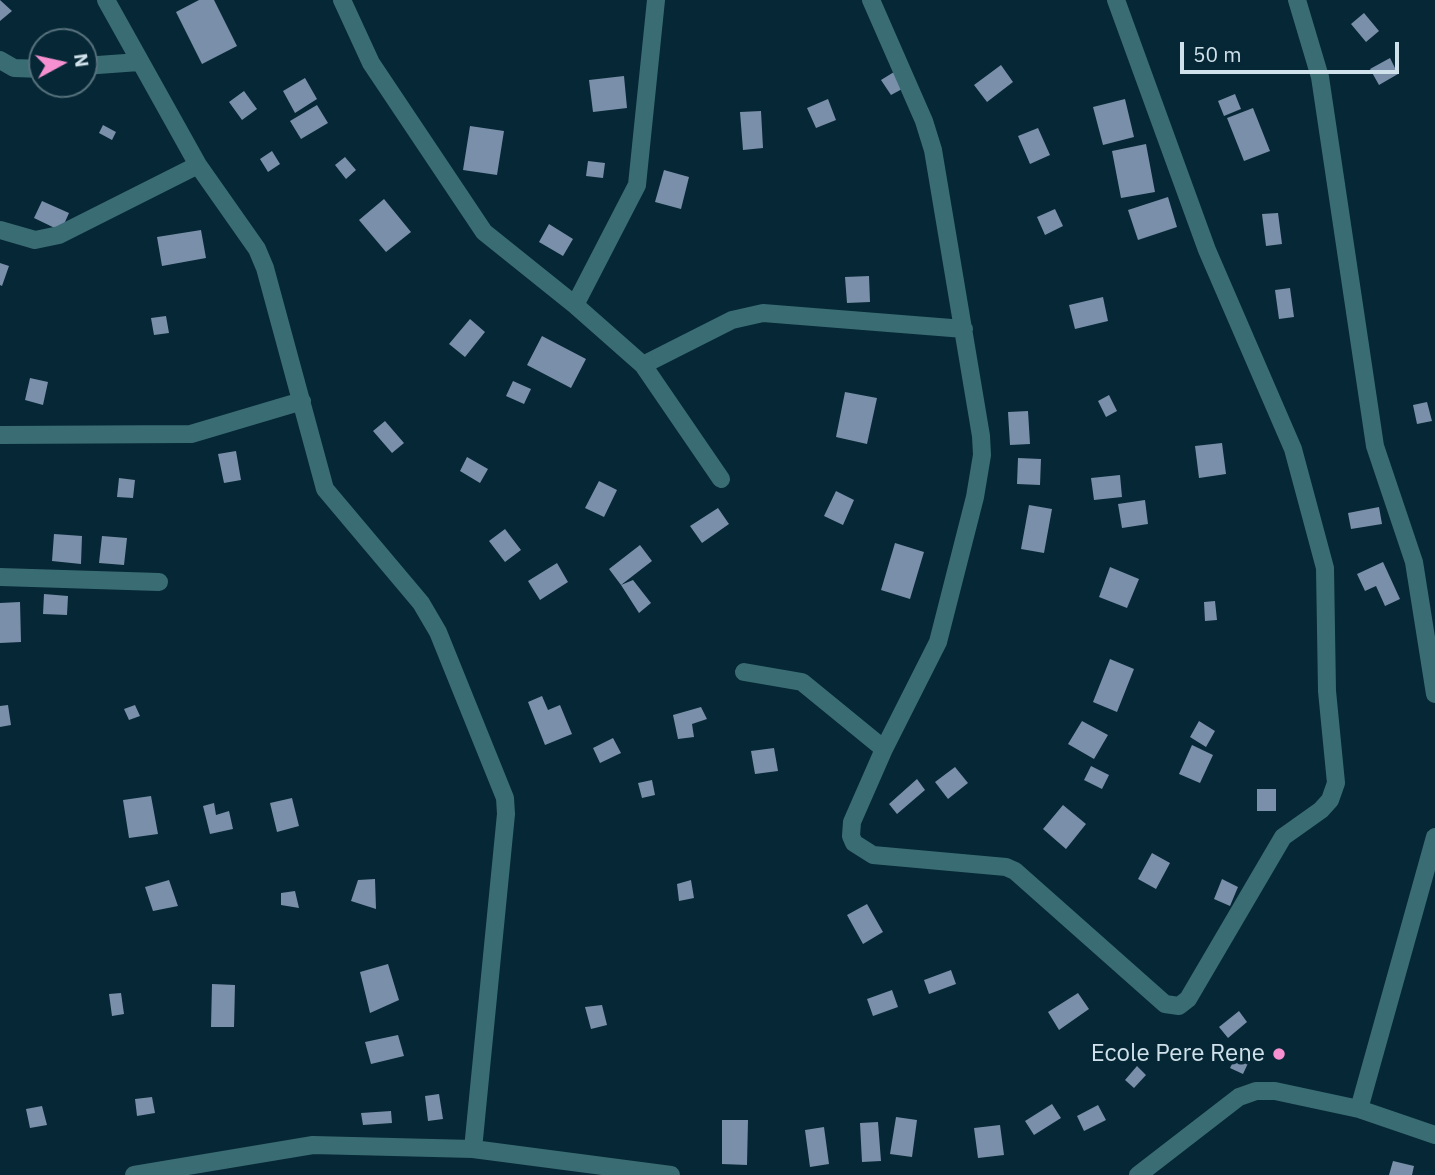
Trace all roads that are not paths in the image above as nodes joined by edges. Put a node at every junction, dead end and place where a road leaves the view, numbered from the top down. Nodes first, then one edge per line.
1 (106, 0) edge
2 (342, 0) edge
3 (656, 0) edge
4 (871, 0) edge
5 (1116, 0) edge
6 (1297, 0) edge
7 (0, 60) edge
8 (139, 62) junction
9 (98, 65) edge
10 (28, 68) edge
11 (198, 166) junction
12 (0, 230) edge
13 (575, 305) junction
14 (964, 329) junction
15 (643, 365) junction
16 (302, 401) junction
17 (0, 435) edge
18 (721, 479) dead end
19 (0, 577) edge
20 (159, 582) dead end
21 (744, 672) dead end
22 (1435, 694) edge
23 (884, 749) junction
24 (1435, 837) edge
25 (1359, 1109) junction
26 (1435, 1135) edge
27 (473, 1149) junction
28 (134, 1175) edge
29 (671, 1175) edge
30 (1138, 1175) edge

1 - 8 street
2 - 13 street
3 - 13 street
4 - 14 street
5 - 23 street
6 - 22 street
7 - 10 street
8 - 9 street
8 - 11 street
11 - 12 street
11 - 16 street
13 - 15 street
14 - 15 street
14 - 23 street
15 - 18 street
16 - 17 street
16 - 27 street
19 - 20 street
21 - 23 street
24 - 25 street
25 - 26 street
25 - 30 street
27 - 28 street
27 - 29 street

